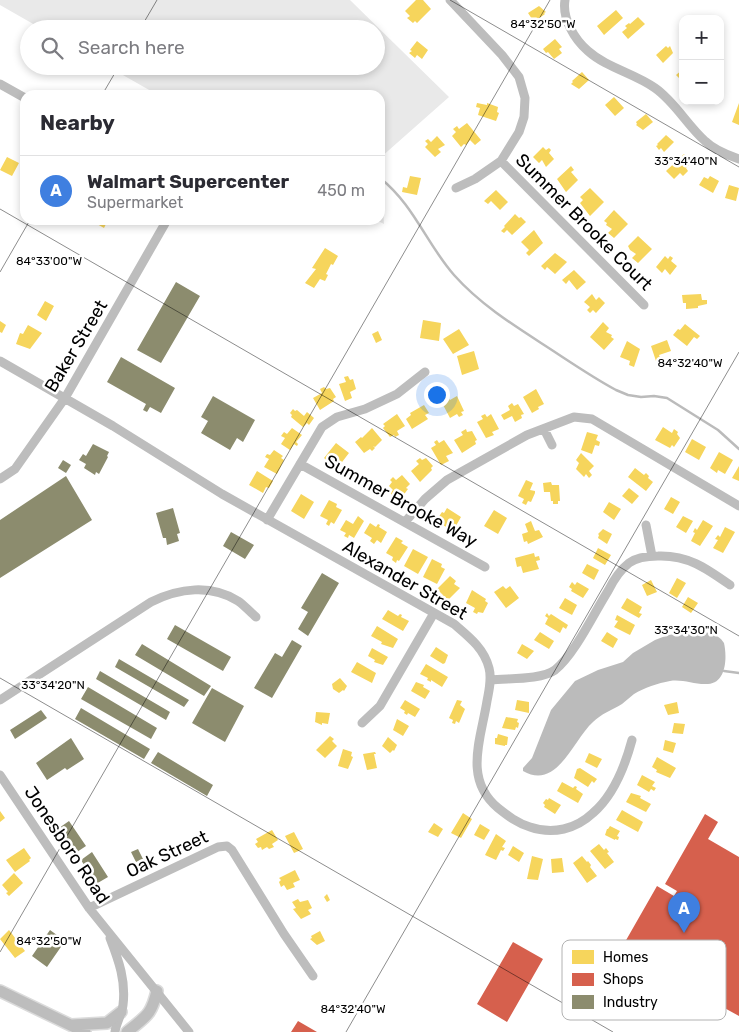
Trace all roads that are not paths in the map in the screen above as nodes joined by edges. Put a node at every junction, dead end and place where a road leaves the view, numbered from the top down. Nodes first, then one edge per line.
1 (450, 0) edge
2 (565, 0) edge
3 (0, 84) edge
4 (20, 95) edge
5 (739, 159) edge
6 (501, 161) junction
7 (456, 188) dead end
8 (164, 225) edge
9 (644, 306) dead end
10 (0, 361) edge
11 (425, 372) dead end
12 (65, 398) junction
13 (544, 429) junction
14 (552, 445) dead end
15 (300, 464) junction
16 (0, 479) edge
17 (739, 506) edge
18 (267, 520) junction
19 (405, 522) junction
20 (646, 525) dead end
21 (652, 556) junction
22 (485, 567) dead end
23 (730, 586) dead end
24 (434, 613) junction
25 (256, 617) dead end
26 (491, 680) junction
27 (0, 700) edge
28 (362, 723) dead end
29 (632, 740) dead end
30 (0, 775) edge
31 (89, 908) junction
32 (108, 931) junction
33 (313, 976) dead end
34 (0, 991) edge
35 (157, 991) junction
36 (121, 1012) junction
37 (70, 1025) junction
38 (85, 1032) edge
39 (115, 1032) edge
40 (127, 1032) edge
41 (189, 1032) edge

1 - 6 street
2 - 5 street
3 - 4 street
6 - 7 street
6 - 9 street, Summer Brooke Court
8 - 12 street, Baker Street
10 - 12 street, Alexander Street
11 - 15 street
12 - 16 street, Baker Street
12 - 18 street, Alexander Street
13 - 14 street
13 - 17 street
13 - 19 street
15 - 18 street
15 - 19 street, Summer Brooke Way
18 - 24 street, Alexander Street
19 - 22 street, Summer Brooke Way
20 - 21 street
21 - 23 street
21 - 26 street
24 - 26 street, Alexander Street
24 - 28 street
25 - 27 street
26 - 29 street, Alexander Street
30 - 31 street, Jonesboro Road
31 - 32 street, Jonesboro Road
31 - 33 street, Oak Street
32 - 35 street, Jonesboro Road
32 - 36 street, Jonesboro Road
34 - 37 main road
35 - 40 main road
35 - 41 street, Jonesboro Road
36 - 37 main road
36 - 39 street, Jonesboro Road
37 - 38 main road

